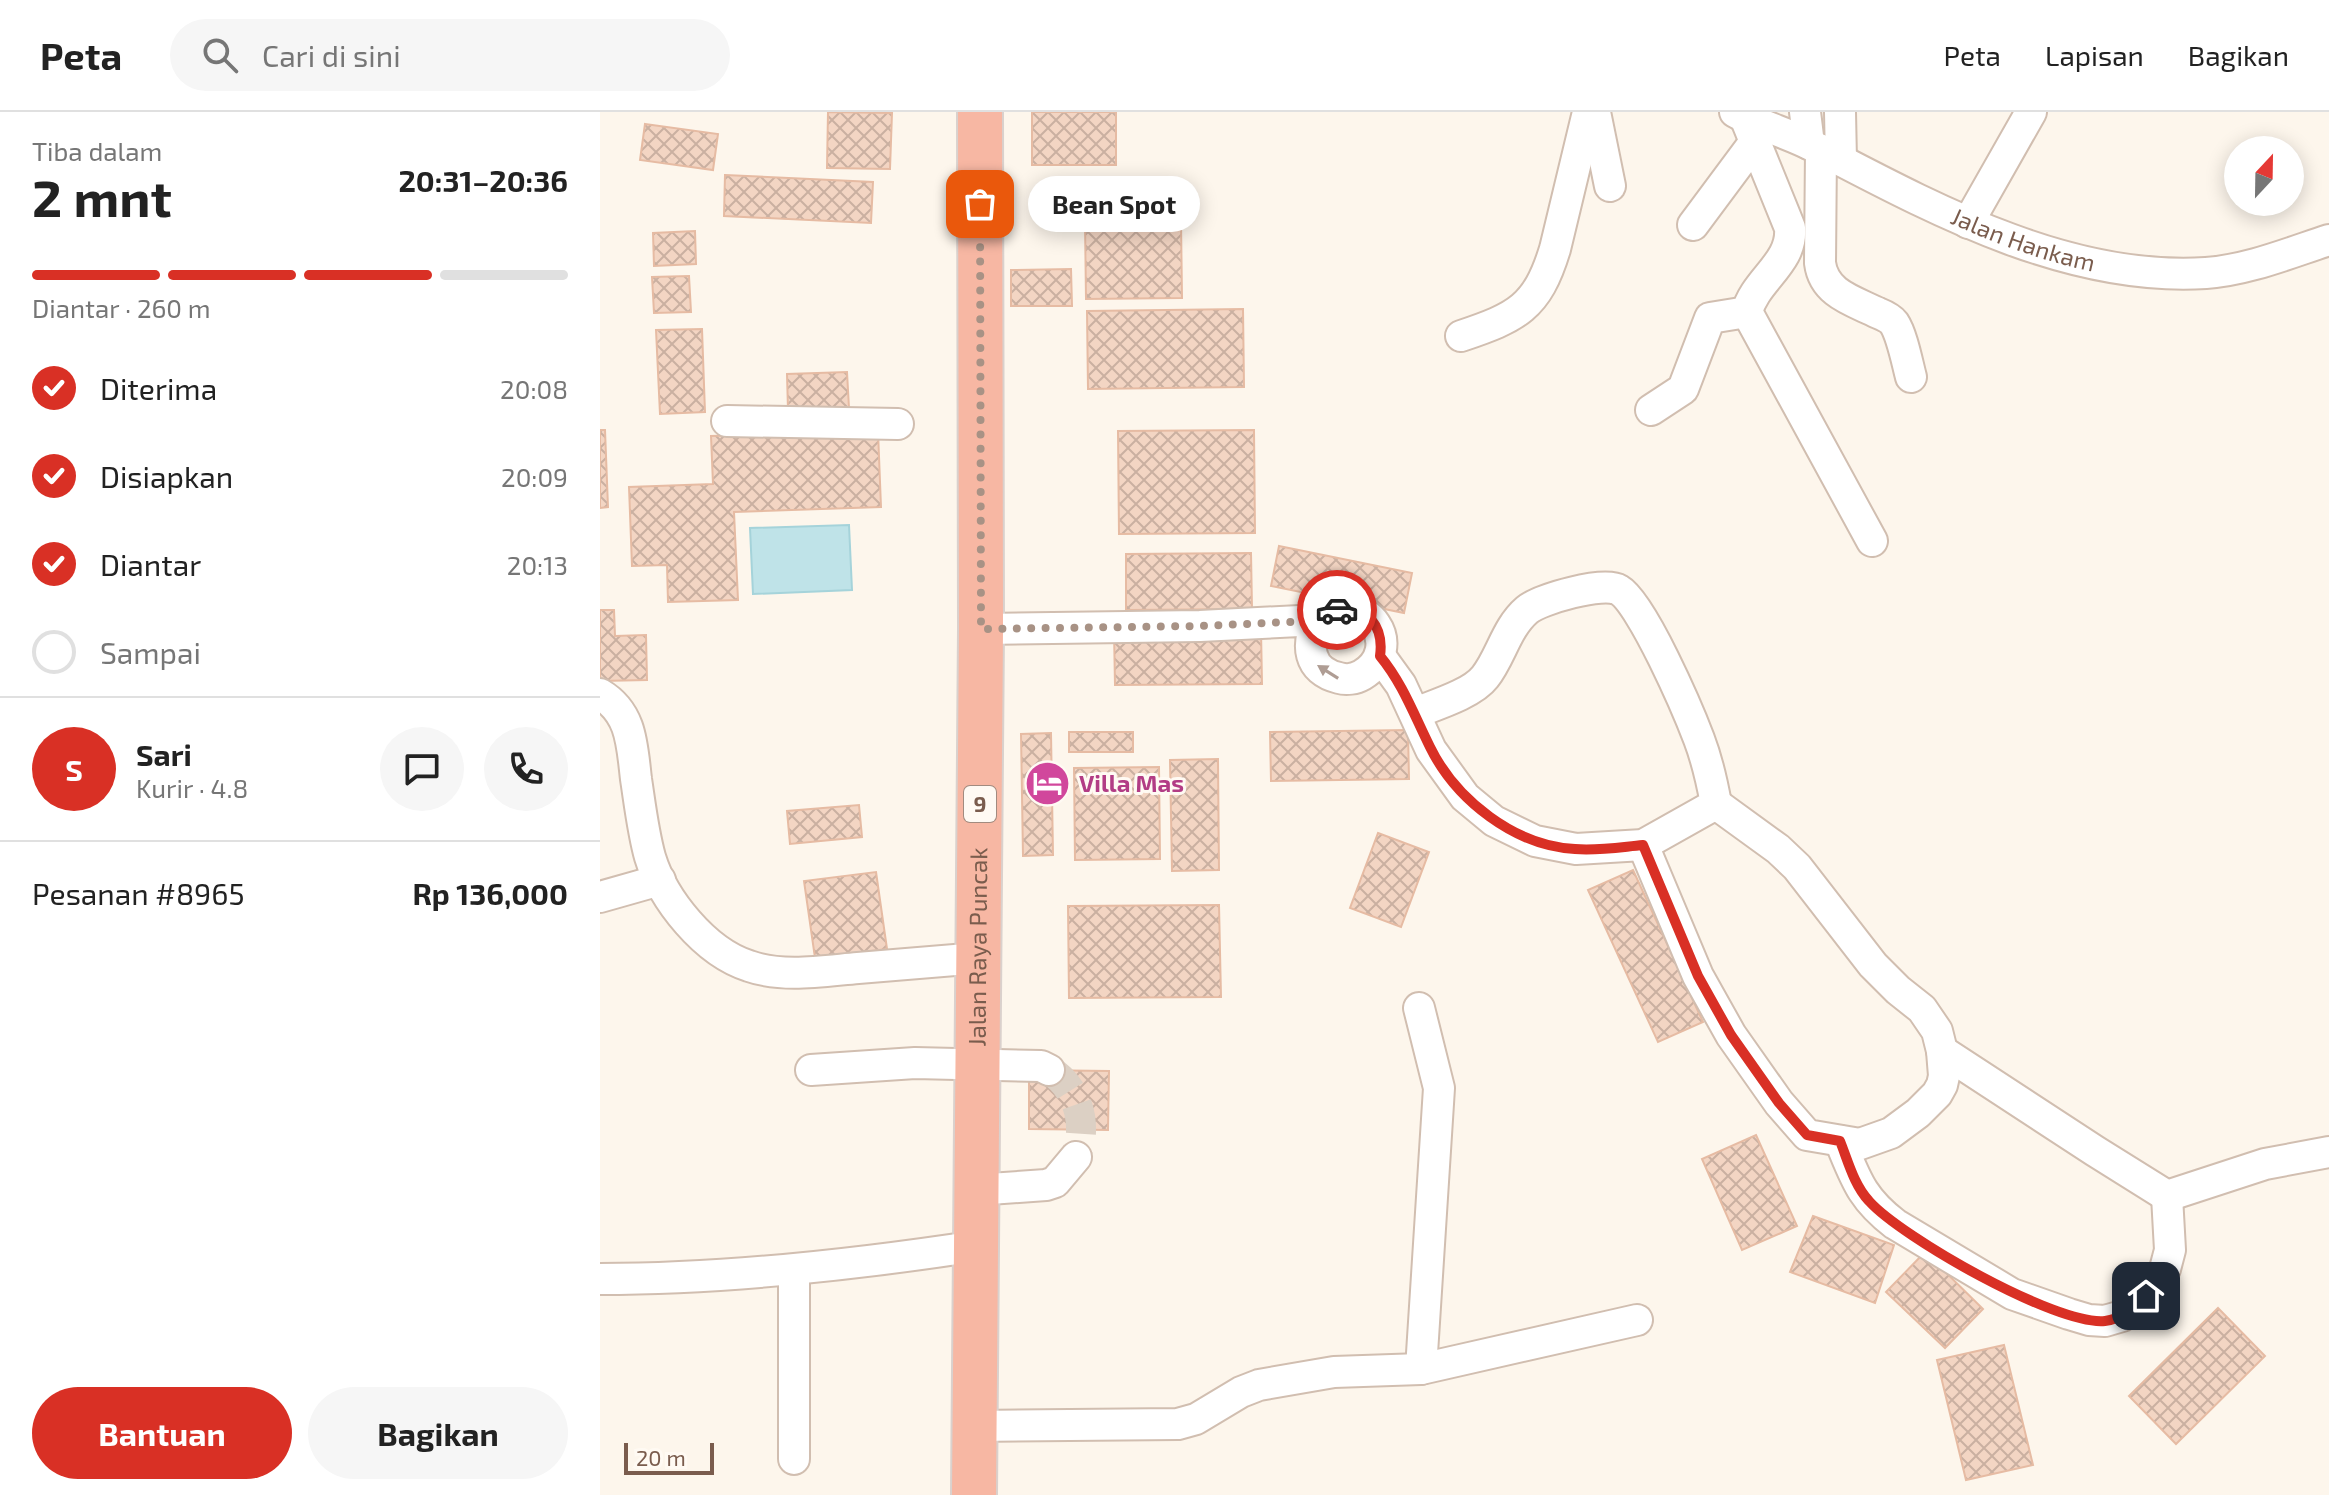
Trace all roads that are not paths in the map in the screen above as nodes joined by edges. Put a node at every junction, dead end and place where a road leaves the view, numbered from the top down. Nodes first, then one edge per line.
1 (980, 112) edge
2 (1588, 112) edge
3 (1595, 112) edge
4 (1805, 112) edge
5 (1840, 112) edge
6 (2031, 112) edge
7 (1745, 124) edge
8 (1824, 151) junction
9 (1610, 186) dead end
10 (1968, 223) junction
11 (1693, 225) dead end
12 (2329, 240) edge
13 (1747, 312) junction
14 (1461, 336) dead end
15 (1911, 377) dead end
16 (1651, 410) dead end
17 (727, 421) dead end
18 (898, 424) dead end
19 (1872, 541) dead end
20 (1319, 620) junction
21 (981, 629) junction
22 (1380, 656) junction
23 (600, 694) edge
24 (1415, 713) junction
25 (1716, 804) junction
26 (1643, 845) junction
27 (660, 880) junction
28 (600, 897) edge
29 (979, 958) junction
30 (1419, 1008) dead end
31 (1942, 1051) junction
32 (976, 1063) junction
33 (811, 1070) dead end
34 (1049, 1070) tunnel mouth
35 (1840, 1141) junction
36 (2329, 1152) edge
37 (1076, 1157) tunnel mouth
38 (975, 1190) junction
39 (2167, 1196) junction
40 (977, 1246) junction
41 (794, 1270) junction
42 (600, 1279) edge
43 (1637, 1320) dead end
44 (1421, 1369) junction
45 (974, 1426) junction
46 (794, 1459) dead end
47 (974, 1495) edge

1 - 21 highway, Jalan Raya Puncak / 9
2 - 14 street
3 - 9 street
4 - 8 street
5 - 8 street
6 - 10 street
7 - 8 street, Jalan Hankam
7 - 11 street
7 - 13 street
8 - 10 street, Jalan Hankam
8 - 15 street
10 - 12 street, Jalan Hankam
13 - 16 street
13 - 19 street
17 - 18 street
20 - 21 street
20 - 22 street
22 -> 20 street
21 - 29 highway, Jalan Raya Puncak / 9
22 - 24 street
23 - 27 street
24 - 25 street
24 - 26 street
25 - 26 street
25 - 31 street
26 - 35 street
27 - 28 street
27 - 29 street
29 - 32 highway, Jalan Raya Puncak / 9
30 - 44 street
31 - 35 street
31 - 39 street
32 - 33 street
32 - 34 street
32 - 38 highway, Jalan Raya Puncak / 9
35 - 39 street
36 - 39 street
37 - 38 street
38 - 40 highway, Jalan Raya Puncak / 9
40 - 41 street
40 - 45 highway, Jalan Raya Puncak / 9
41 - 42 street
41 - 46 street
43 - 44 street
44 - 45 street
45 - 47 highway, Jalan Raya Puncak / 9

